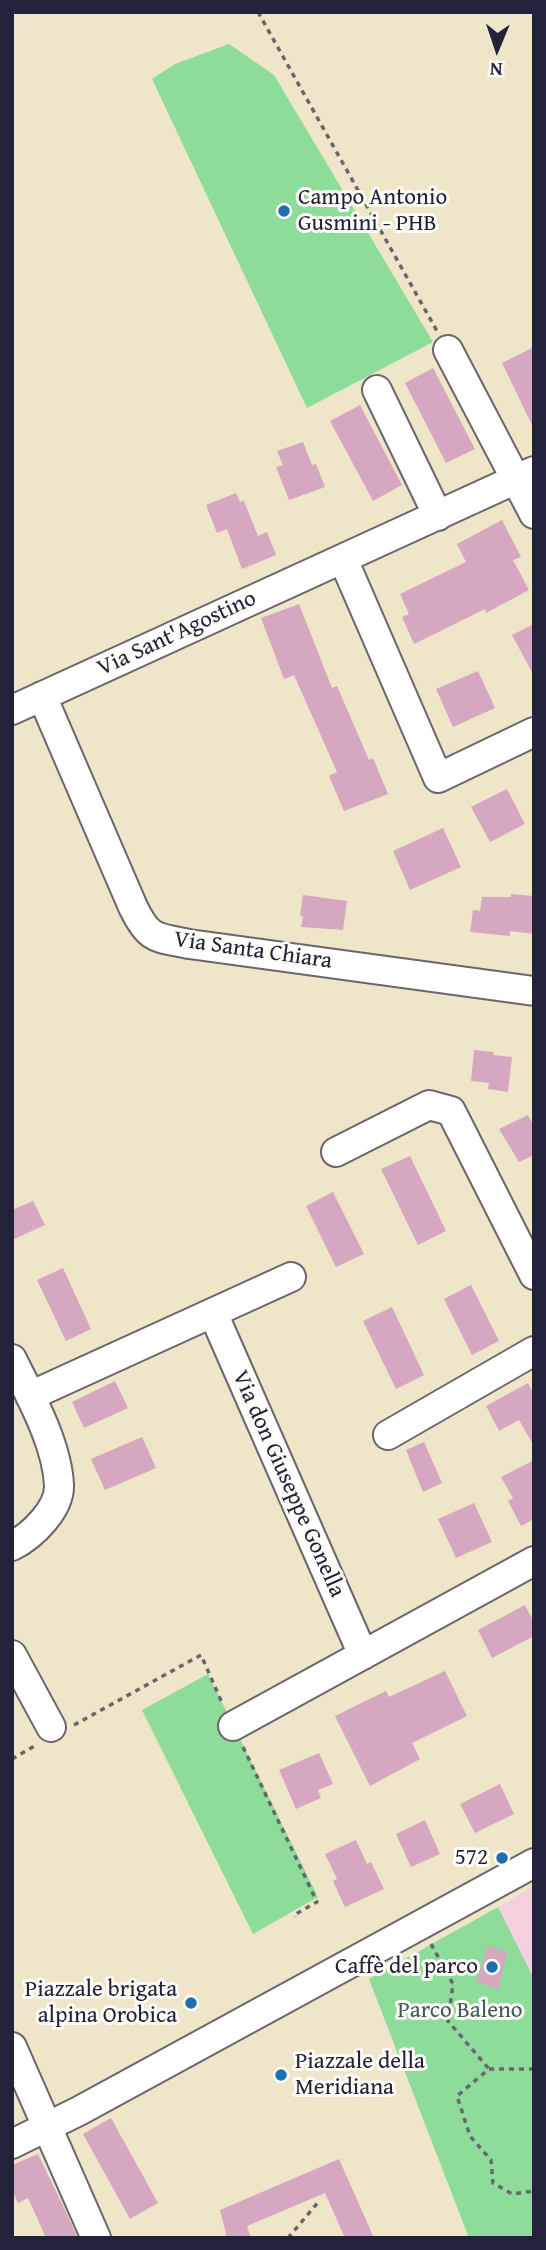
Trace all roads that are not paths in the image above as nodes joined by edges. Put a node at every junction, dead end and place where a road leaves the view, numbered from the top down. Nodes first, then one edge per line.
1 (448, 350) road end
2 (377, 390) dead end
3 (525, 475) edge
4 (534, 514) edge
5 (438, 516) junction
6 (343, 559) junction
7 (42, 696) junction
8 (12, 710) edge
9 (534, 732) edge
10 (534, 991) edge
11 (336, 1152) dead end
12 (534, 1275) edge
13 (291, 1277) dead end
14 (213, 1313) junction
15 (534, 1351) edge
16 (12, 1359) edge
17 (30, 1396) junction
18 (388, 1435) dead end
19 (12, 1546) edge
20 (534, 1562) edge
21 (12, 1655) edge
22 (363, 1655) junction
23 (233, 1726) road end
24 (54, 1732) road end
25 (534, 1863) edge
26 (12, 2047) edge
27 (47, 2127) junction
28 (12, 2144) edge
29 (96, 2238) edge

1 - 3 street
2 - 5 street
3 - 4 street
3 - 5 street, Via Sant'Agostino
5 - 6 street, Via Sant'Agostino
6 - 7 street, Via Sant'Agostino
6 - 9 street
7 - 8 street, Via Sant'Agostino
7 - 10 street, Via Santa Chiara
11 - 12 street
13 - 14 street
14 - 17 street
14 - 22 street, Via don Giuseppe Gonella
15 - 18 street
16 - 17 street
17 - 19 street
20 - 22 street
21 - 24 street
22 - 23 street
25 - 27 street
26 - 27 street
27 - 28 street
27 - 29 street

